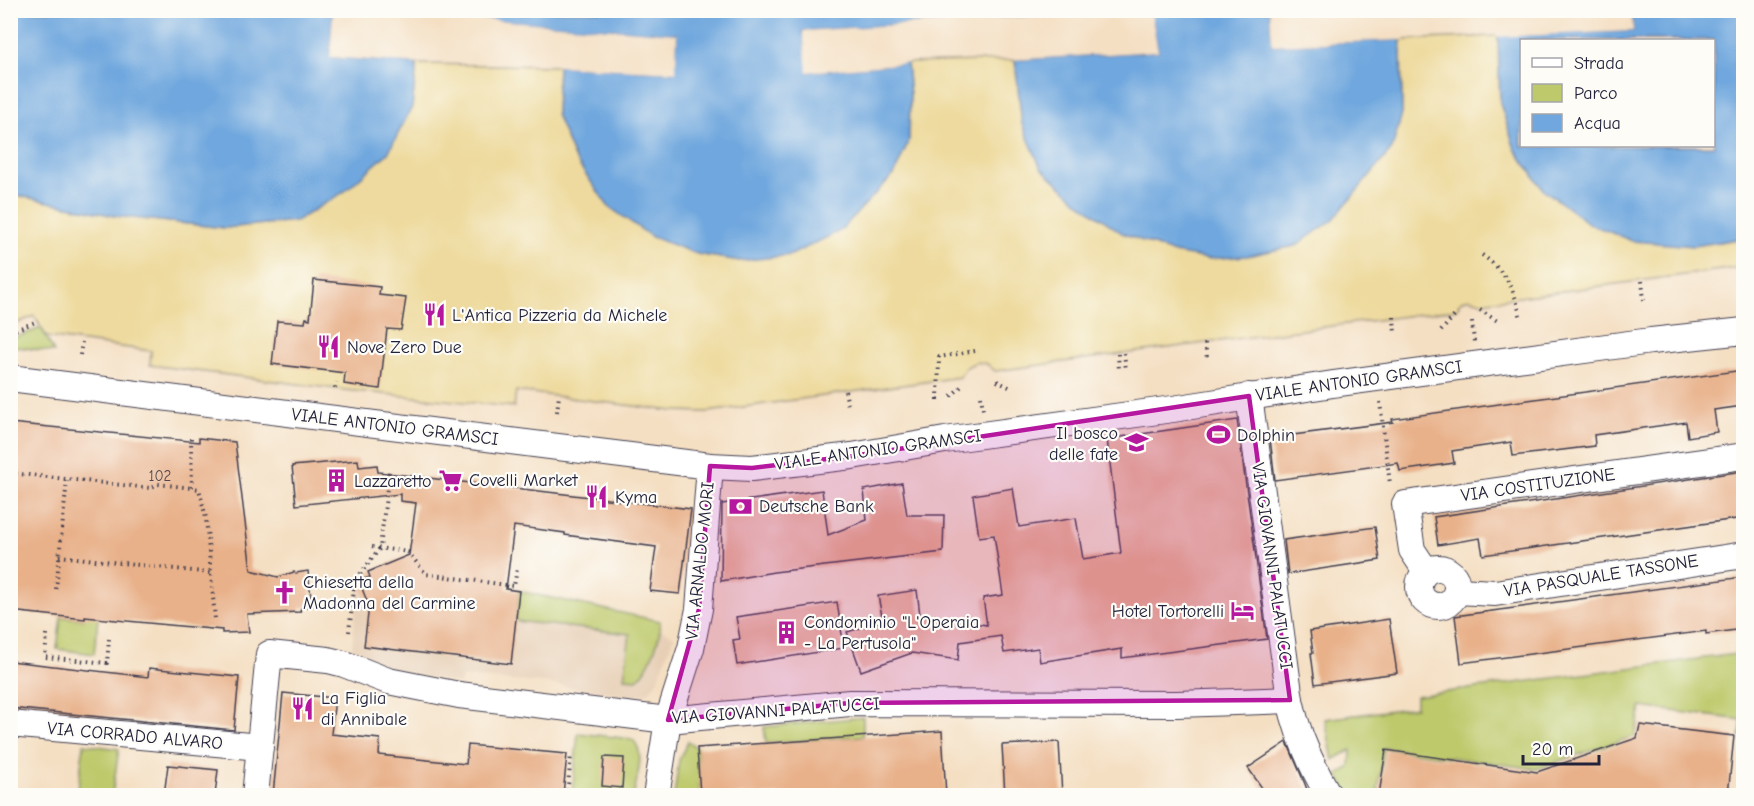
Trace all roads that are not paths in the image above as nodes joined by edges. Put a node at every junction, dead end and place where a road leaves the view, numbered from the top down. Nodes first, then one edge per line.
1 (1743, 331) edge
2 (10, 378) edge
3 (1249, 396) junction
4 (1743, 456) edge
5 (710, 466) junction
6 (1743, 555) edge
7 (1457, 591) joint
8 (1290, 700) junction
9 (668, 720) junction
10 (10, 724) edge
11 (260, 747) junction
12 (255, 795) edge
13 (656, 795) edge
14 (1329, 795) edge

1 - 3 street, VIALE ANTONIO GRAMSCI
2 - 5 street, VIALE ANTONIO GRAMSCI
3 - 5 street, VIALE ANTONIO GRAMSCI
3 - 8 street, VIA GIOVANNI PALATUCCI
4 - 7 street, VIA COSTITUZIONE
5 - 9 street, VIA ARNALDO MORI
6 - 7 street, VIA PASQUALE TASSONE
8 - 9 street, VIA GIOVANNI PALATUCCI
8 - 14 street, VIA GIOVANNI PALATUCCI
9 - 11 street, VIA GIOVANNI PALATUCCI
9 - 13 street, VIA ARNALDO MORI
10 - 11 street, VIA CORRADO ALVARO
11 - 12 street

